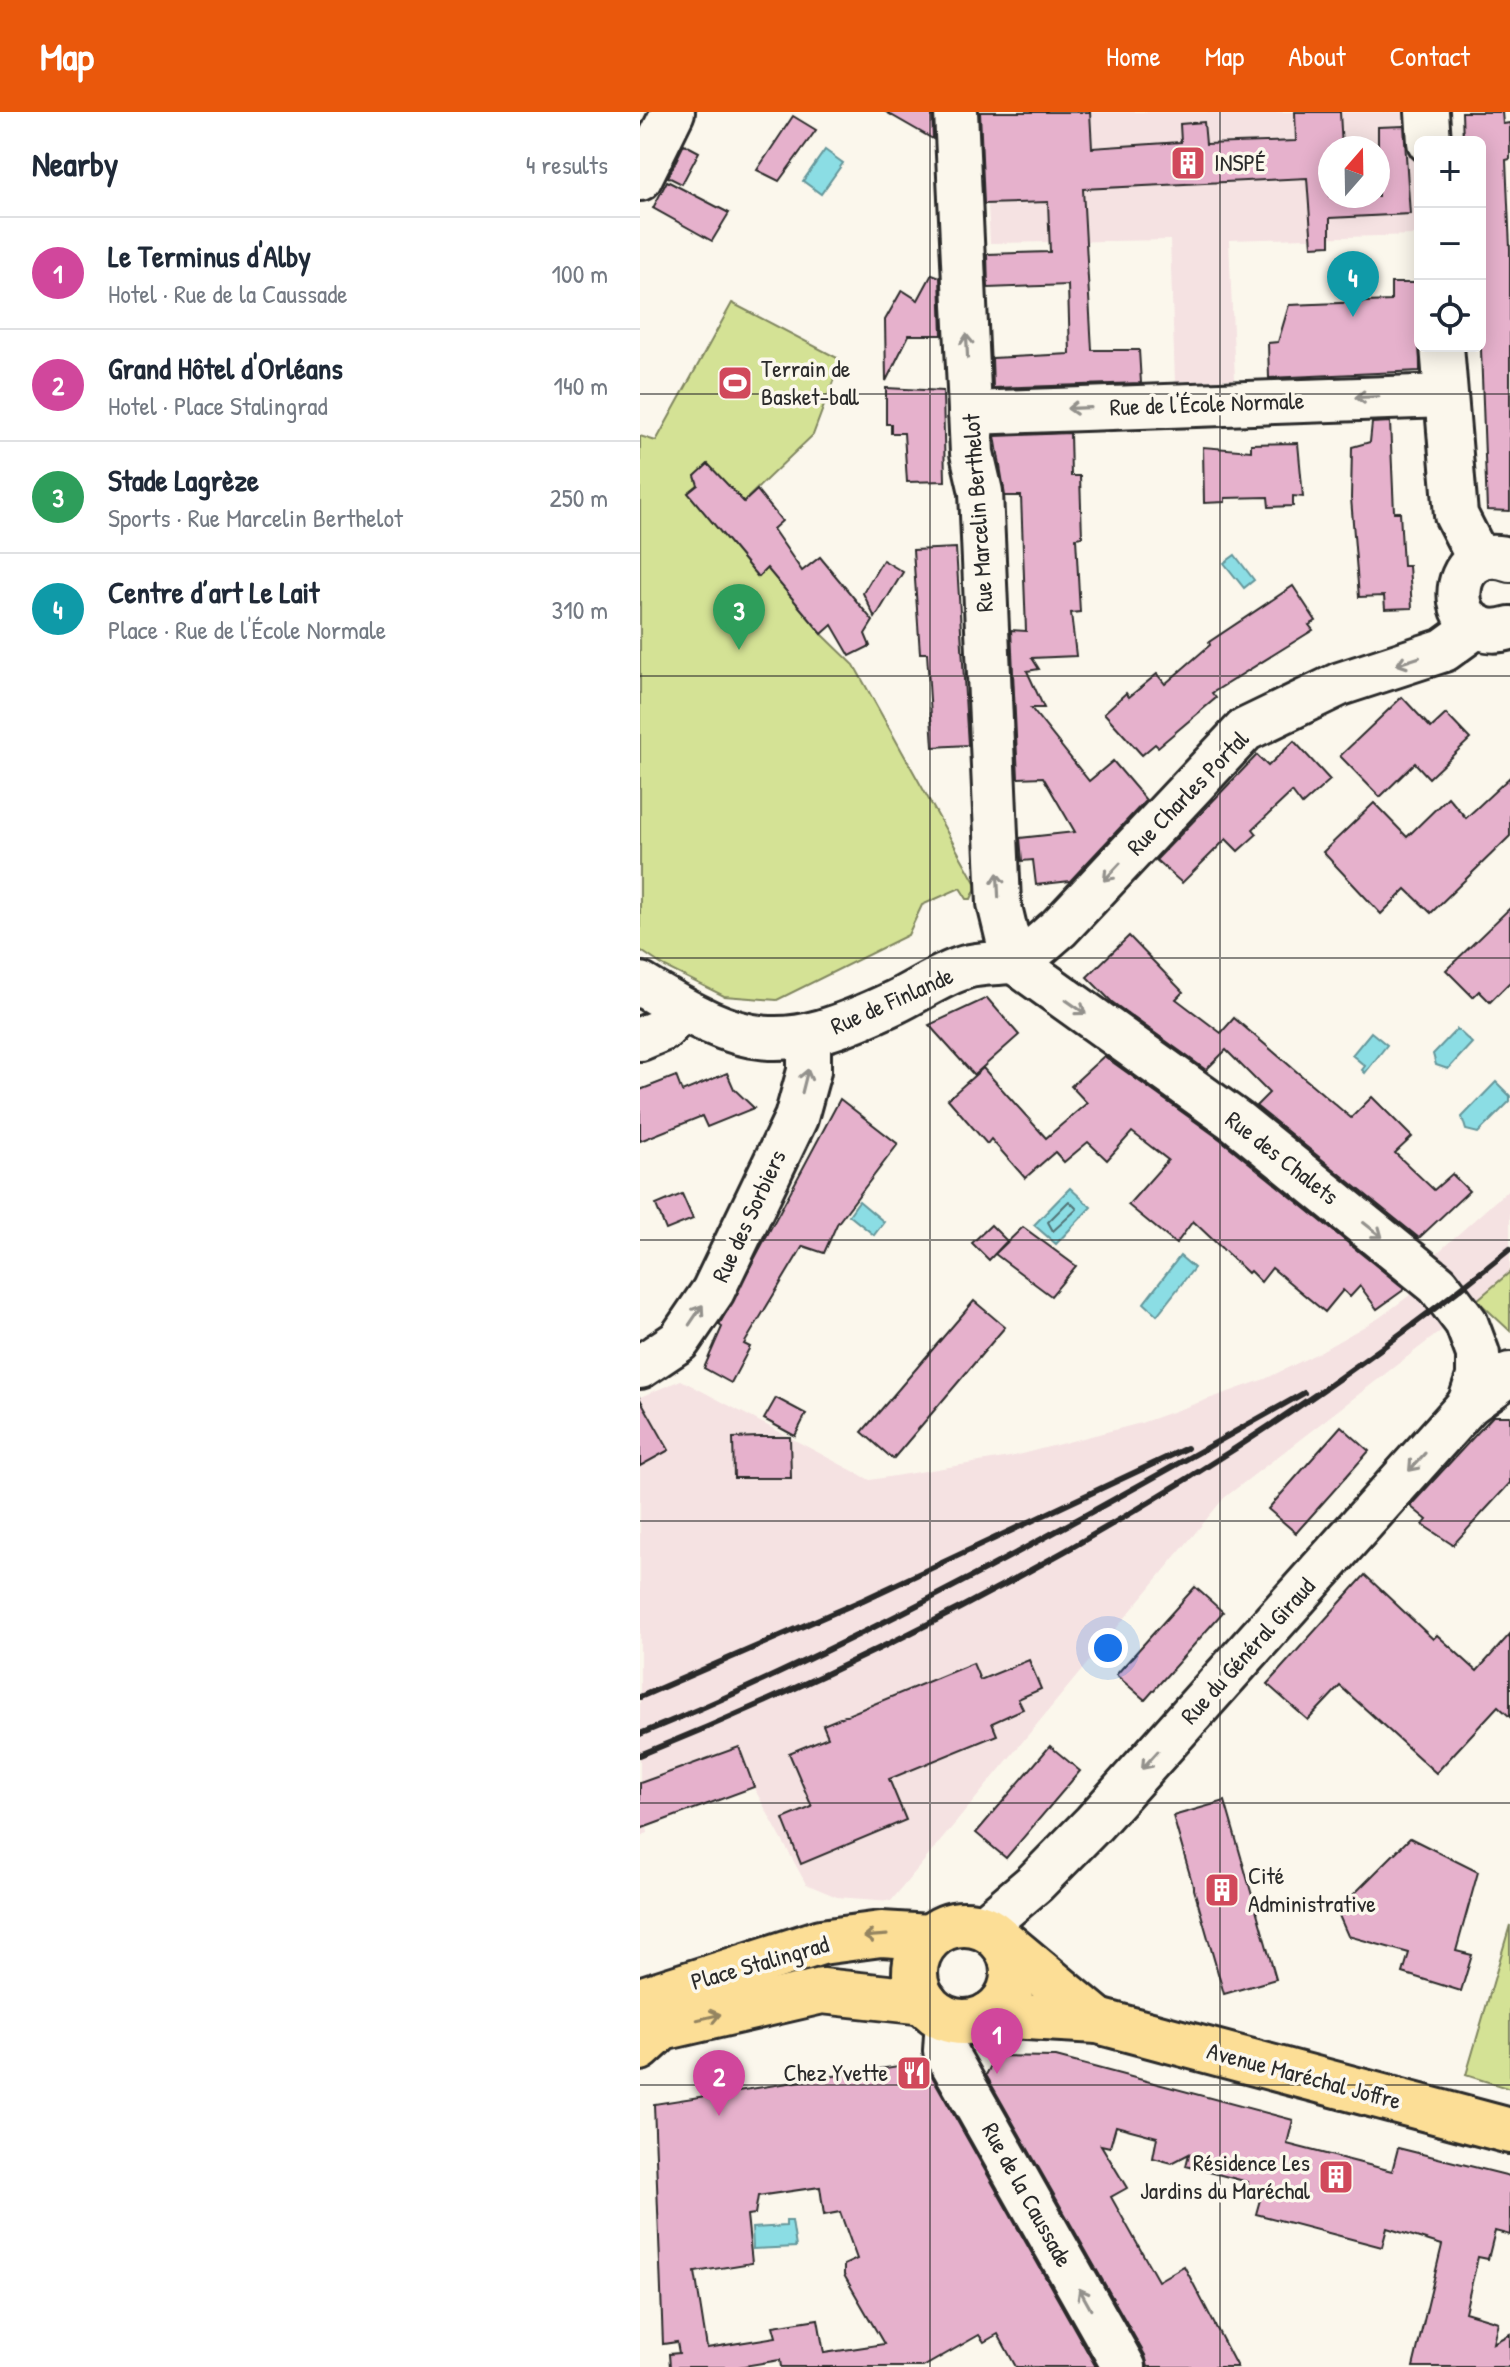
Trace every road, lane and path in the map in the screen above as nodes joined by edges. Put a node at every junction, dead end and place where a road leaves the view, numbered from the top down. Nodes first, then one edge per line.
1 (673, 112) edge
2 (956, 112) edge
3 (1427, 112) edge
4 (1429, 136) edge
5 (640, 179) edge
6 (1442, 352) edge
7 (1445, 396) junction
8 (970, 413) junction
9 (1494, 560) edge
10 (1493, 627) edge
11 (1013, 961) junction
12 (640, 984) edge
13 (682, 1009) junction
14 (809, 1037) junction
15 (640, 1039) edge
16 (640, 1367) edge
17 (1510, 1374) edge
18 (1469, 1404) junction
19 (992, 1934) junction
20 (930, 1937) junction
21 (640, 2000) edge
22 (954, 2012) junction
23 (1098, 2021) junction
24 (640, 2048) edge
25 (1510, 2131) edge
26 (1124, 2367) edge

1 - 5 street
8 -> 2 street, Rue Marcelin Berthelot
3 - 4 street
6 - 7 street
7 -> 8 street, Rue de l'École Normale
7 - 9 street
11 -> 8 street, Rue Marcelin Berthelot
9 - 10 street
10 -> 11 street, Rue Charles Portal
11 - 14 street, Rue de Finlande
11 -> 18 street, Rue des Chalets
12 - 13 street, Rue de Finlande
13 - 14 street, Rue de Finlande
13 - 15 street
16 -> 14 street, Rue des Sorbiers
17 - 18 street, Rue du Général Giraud
18 -> 19 street, Rue du Général Giraud
19 - 20 main road
19 - 22 main road
19 - 23 main road
20 -> 21 main road, Place Stalingrad
20 - 22 main road
22 - 23 main road, Place Stalingrad
24 -> 22 main road, Place Stalingrad
26 -> 22 street, Rue de la Caussade
23 - 25 main road, Avenue Maréchal Joffre

